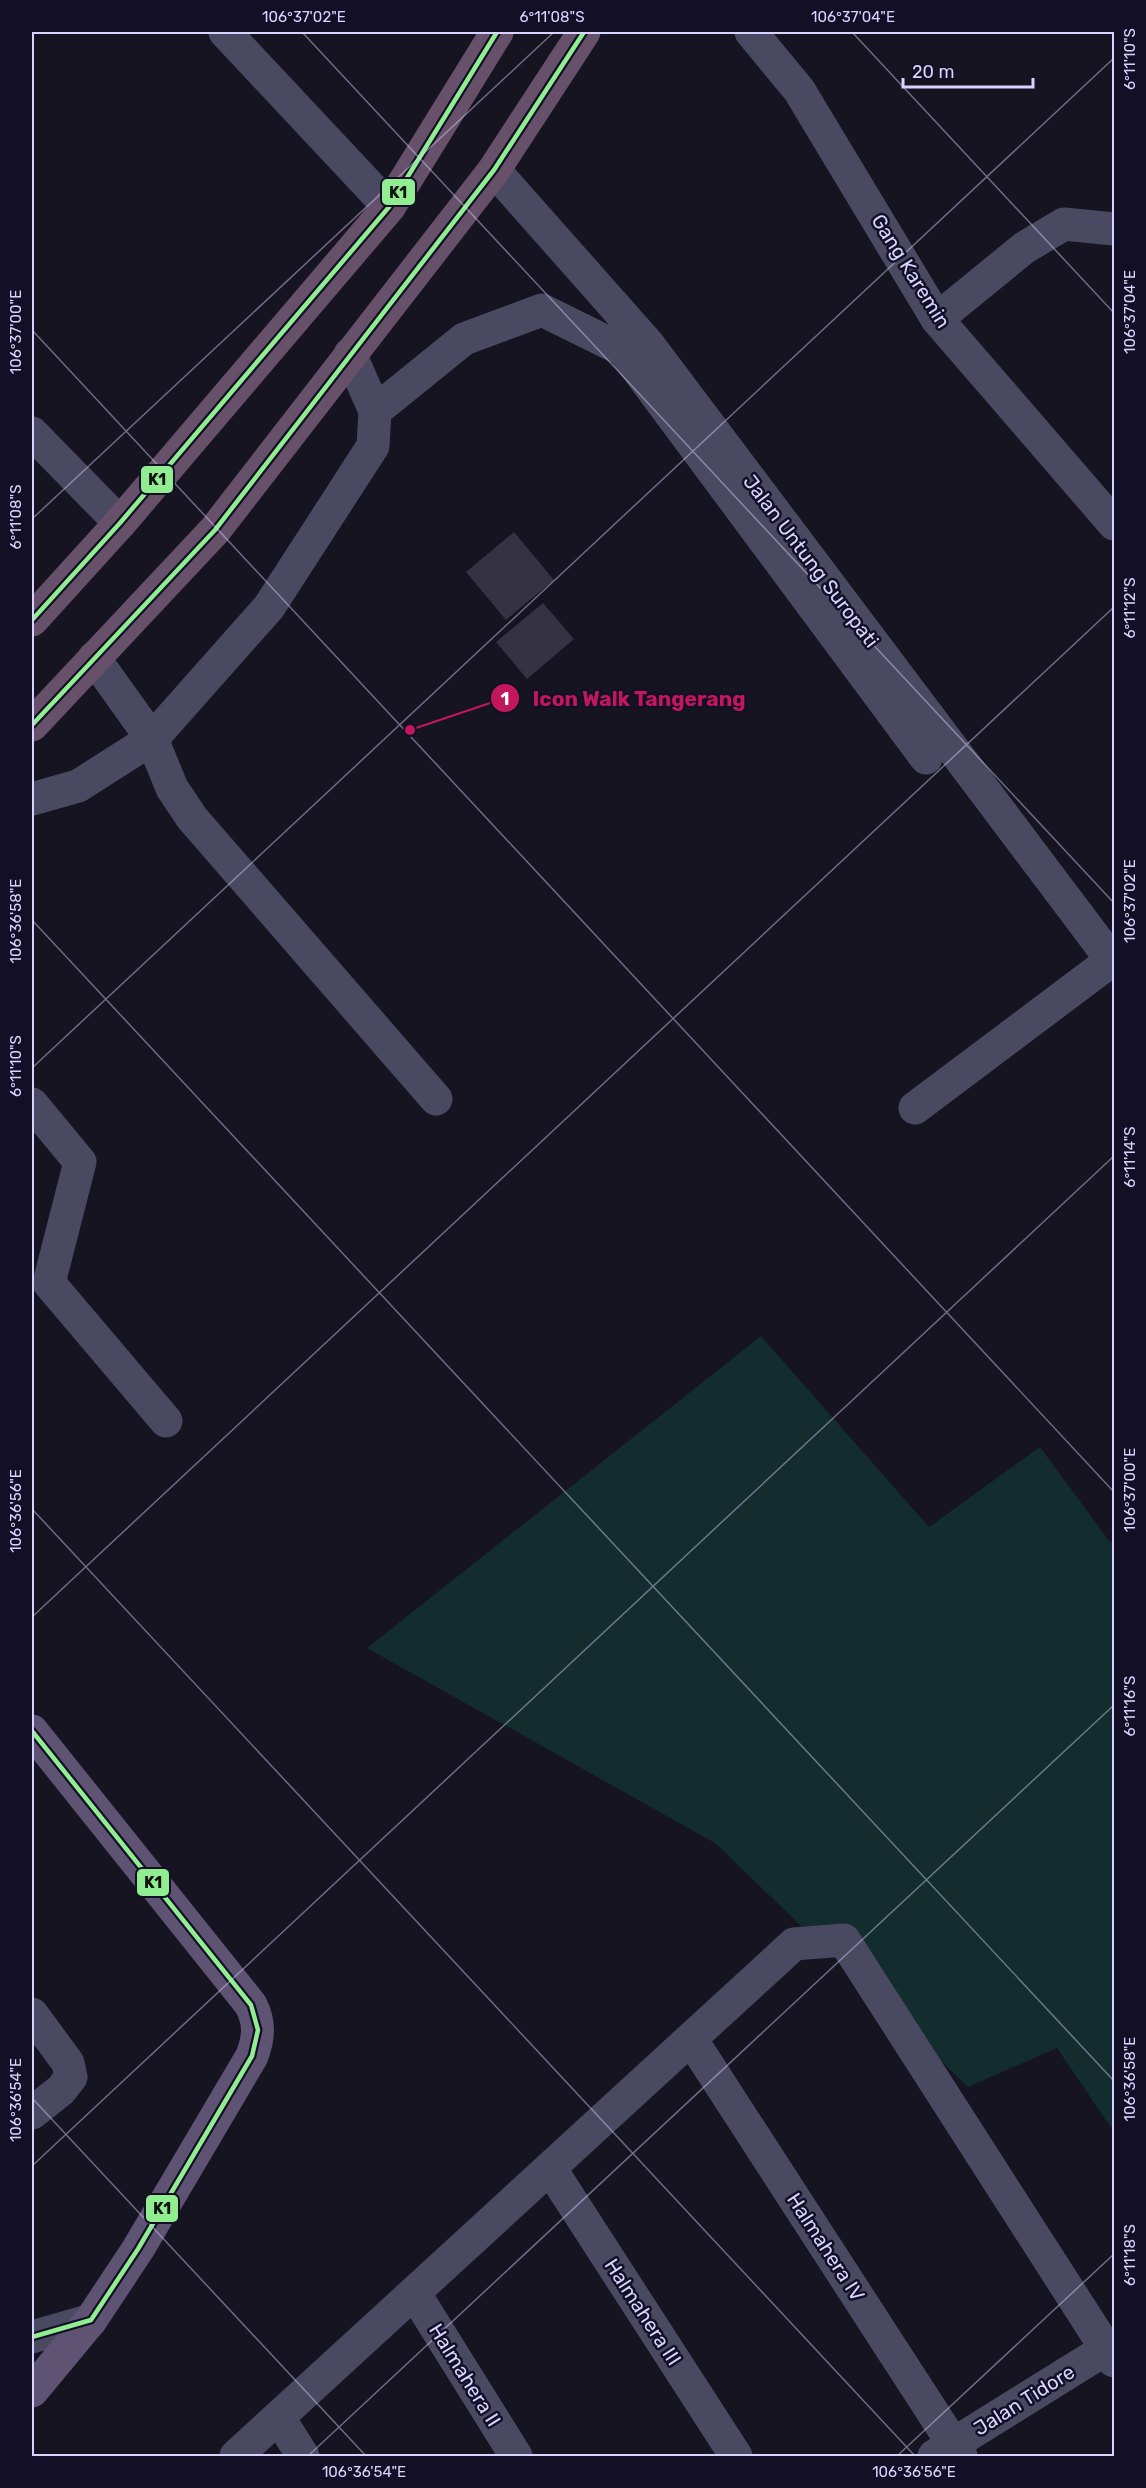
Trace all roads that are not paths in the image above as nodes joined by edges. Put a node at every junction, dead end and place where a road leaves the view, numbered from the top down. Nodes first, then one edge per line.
1 (225, 32) edge
2 (497, 32) edge
3 (584, 32) edge
4 (751, 32) edge
5 (494, 170) junction
6 (389, 207) junction
7 (1114, 229) edge
8 (938, 320) junction
9 (350, 354) junction
10 (375, 411) junction
11 (32, 433) edge
12 (120, 524) junction
13 (1114, 524) edge
14 (32, 620) edge
15 (94, 658) junction
16 (32, 725) edge
17 (152, 739) junction
18 (926, 758) dead end
19 (32, 799) edge
20 (1113, 961) edge
21 (436, 1099) dead end
22 (32, 1104) edge
23 (915, 1108) dead end
24 (166, 1421) dead end
25 (32, 1731) edge
26 (32, 2014) edge
27 (691, 2039) junction
28 (32, 2113) edge
29 (550, 2168) junction
30 (415, 2294) junction
31 (91, 2320) junction
32 (32, 2337) edge
33 (1112, 2351) edge
34 (32, 2391) edge
35 (279, 2418) junction
36 (949, 2452) edge
37 (236, 2457) edge
38 (303, 2457) edge
39 (516, 2457) edge
40 (736, 2457) edge

1 - 6 street
2 - 6 highway
3 - 5 highway
4 - 8 street, Gang Karemin
5 - 9 highway
5 - 20 street, Jalan Untung Suropati
6 - 12 highway
7 - 8 street
8 - 13 street, Gang Karemin
9 - 10 street
9 - 15 highway
10 - 17 street
10 - 18 street
11 - 12 street
12 - 14 highway
15 - 16 highway
15 - 17 street
17 - 19 street
17 - 21 street
20 - 23 street
22 - 24 street
25 - 31 main road
26 - 28 street
27 - 29 street
27 - 33 street
27 - 36 street, Halmahera IV
29 - 30 street
29 - 40 street, Halmahera III
30 - 35 street
30 - 39 street, Halmahera II
31 - 32 street
31 - 34 main road
33 - 36 street, Jalan Tidore
35 - 37 street
35 - 38 street

